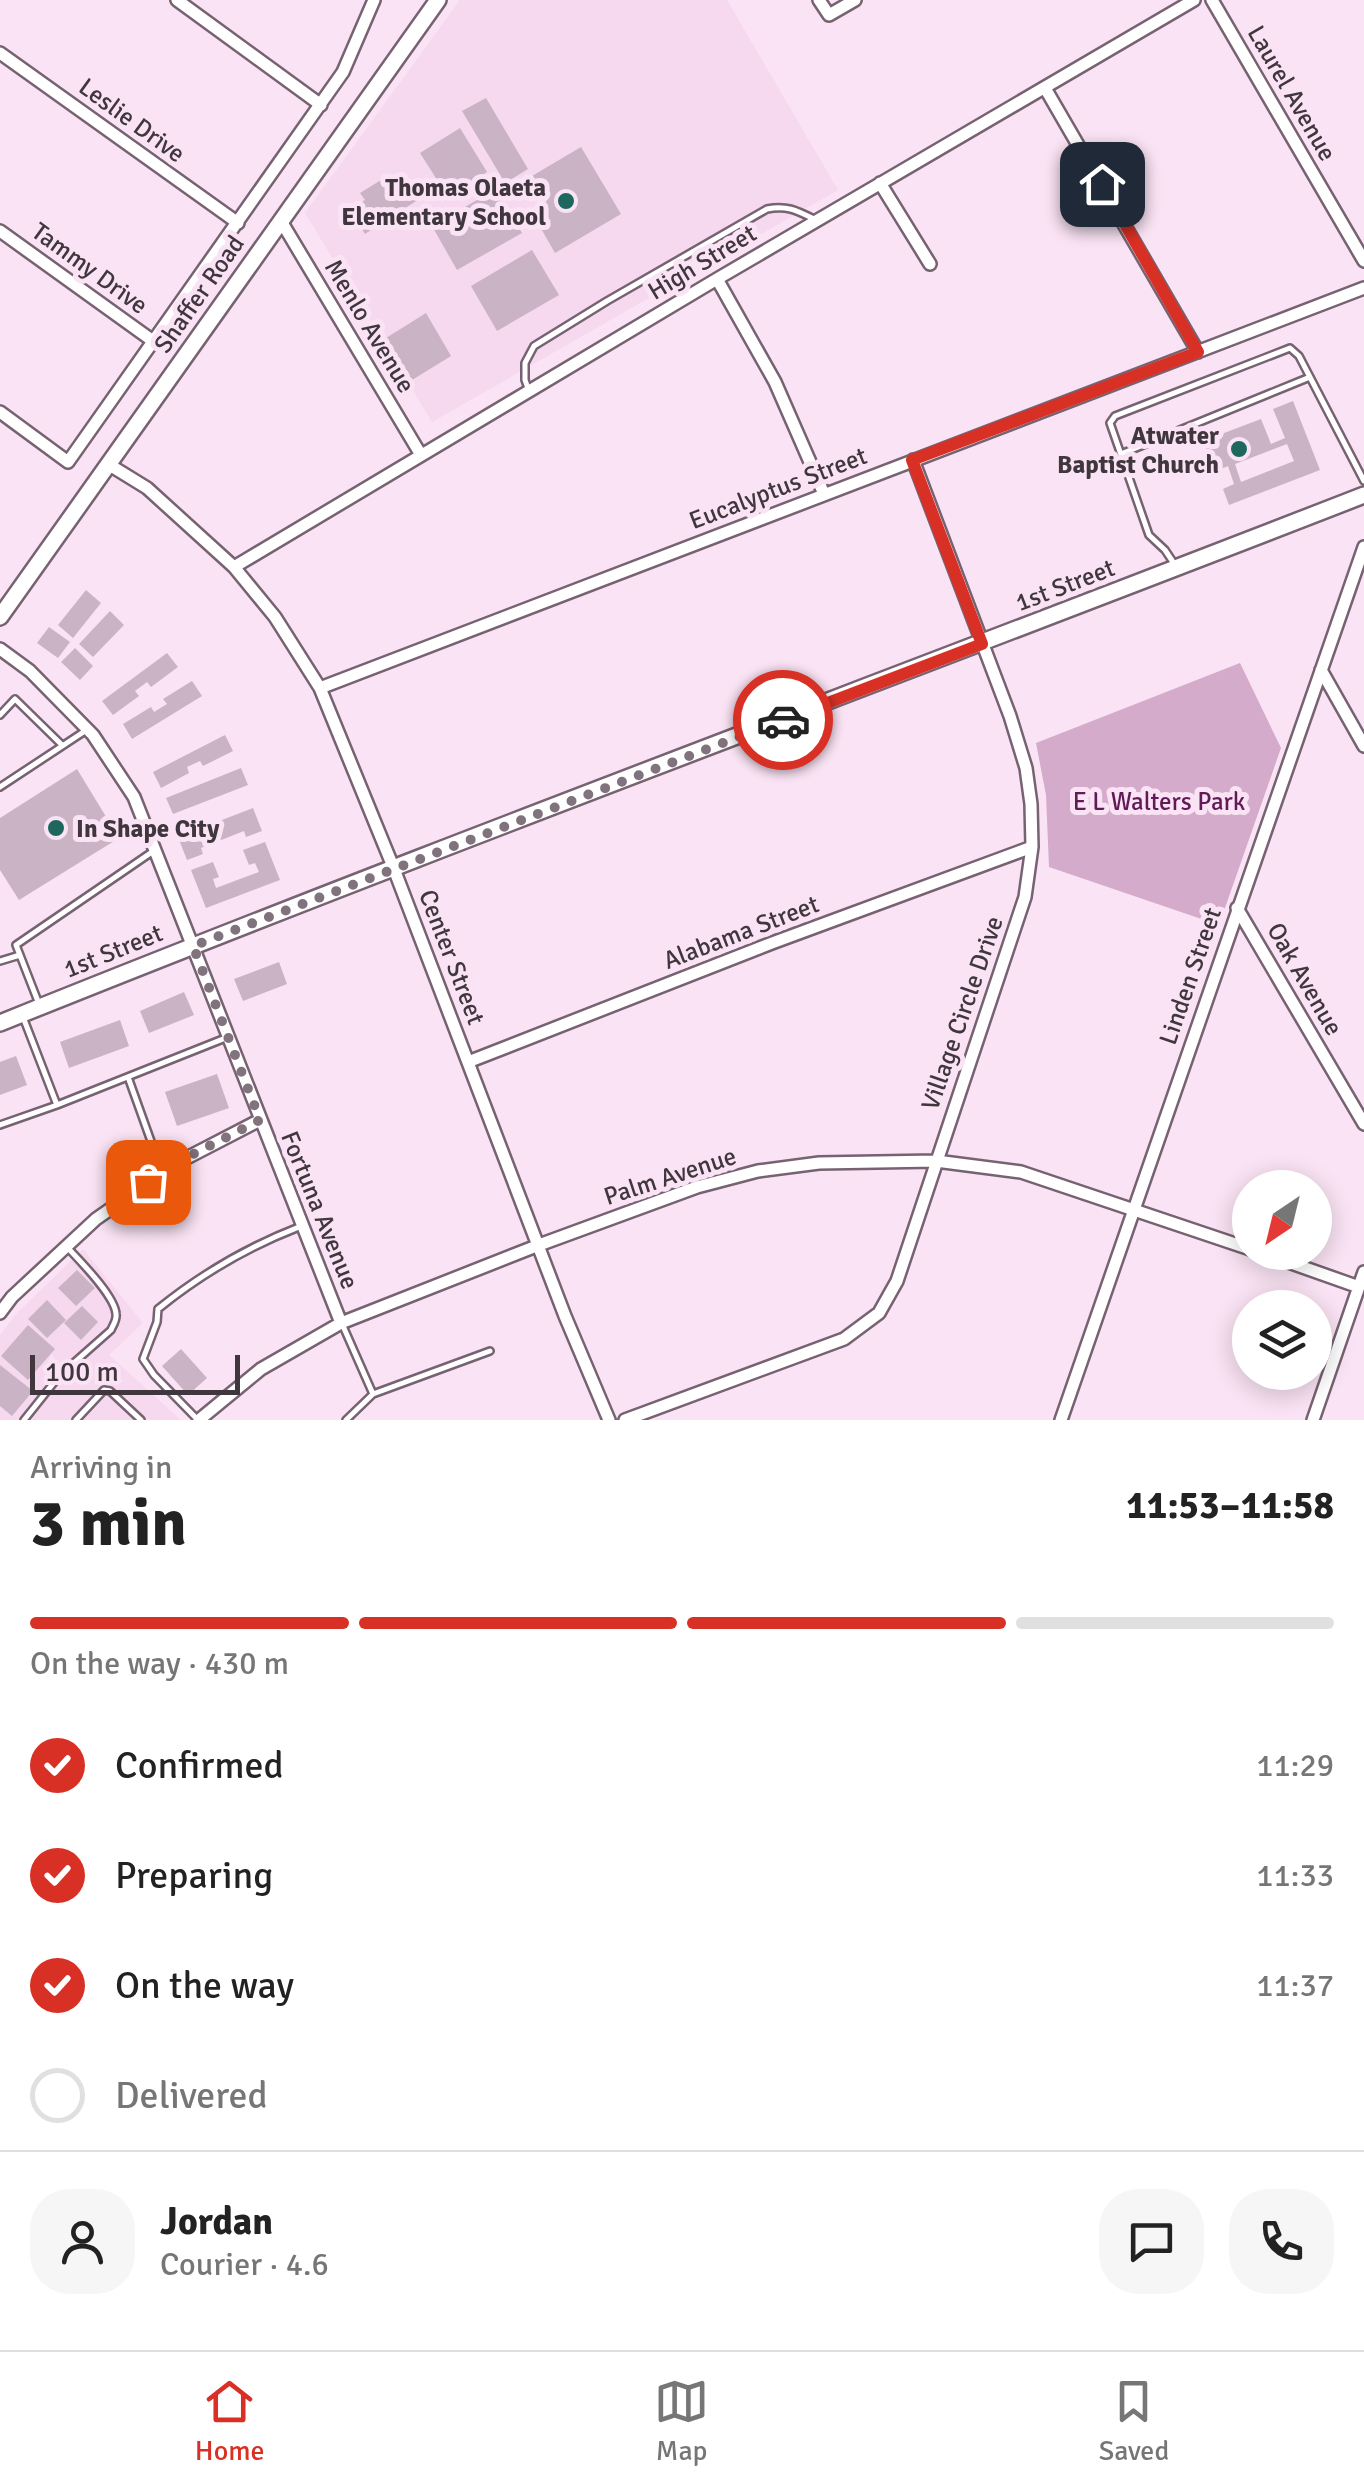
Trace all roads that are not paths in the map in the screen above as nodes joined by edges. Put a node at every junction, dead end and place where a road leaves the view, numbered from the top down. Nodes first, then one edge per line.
1 (176, 0) edge
2 (374, 0) edge
3 (820, 0) edge
4 (855, 0) edge
5 (1194, 0) edge
6 (1212, 0) edge
7 (432, 2) edge
8 (0, 53) edge
9 (1045, 88) junction
10 (322, 104) junction
11 (880, 183) junction
12 (281, 221) junction
13 (816, 221) junction
14 (238, 223) junction
15 (0, 231) edge
16 (1364, 261) edge
17 (930, 264) dead end
18 (717, 279) junction
19 (1364, 288) edge
20 (154, 342) junction
21 (1198, 352) junction
22 (1310, 377) junction
23 (529, 391) junction
24 (0, 412) edge
25 (1121, 454) junction
26 (421, 455) junction
27 (912, 460) junction
28 (108, 464) junction
29 (1364, 481) edge
30 (824, 494) junction
31 (1364, 495) edge
32 (1364, 547) edge
33 (234, 567) junction
34 (1176, 568) junction
35 (0, 617) edge
36 (982, 644) junction
37 (0, 649) edge
38 (1322, 670) junction
39 (320, 688) junction
40 (0, 715) edge
41 (88, 730) junction
42 (63, 746) junction
43 (1364, 746) edge
44 (0, 788) edge
45 (1032, 847) junction
46 (155, 850) junction
47 (394, 869) junction
48 (1237, 908) junction
49 (193, 946) junction
50 (20, 955) junction
51 (0, 961) edge
52 (40, 1007) junction
53 (22, 1014) junction
54 (0, 1023) edge
55 (228, 1037) junction
56 (468, 1062) junction
57 (128, 1077) junction
58 (57, 1105) junction
59 (260, 1120) junction
60 (1364, 1124) edge
61 (0, 1125) edge
62 (152, 1144) dead end
63 (936, 1161) junction
64 (1132, 1208) junction
65 (302, 1226) junction
66 (1232, 1243) edge
67 (539, 1245) junction
68 (67, 1246) junction
69 (1310, 1270) edge
70 (1364, 1272) edge
71 (1358, 1287) junction
72 (0, 1313) edge
73 (342, 1323) junction
74 (490, 1350) dead end
75 (373, 1394) junction
76 (24, 1420) edge
77 (76, 1420) edge
78 (141, 1420) edge
79 (199, 1420) edge
80 (346, 1420) edge
81 (609, 1420) edge
82 (626, 1420) edge
83 (1060, 1420) edge
84 (1313, 1420) edge

1 - 10 street
2 - 10 street, Shaffer Road
3 - 4 street
5 - 9 street, High Street
6 - 16 street, Laurel Avenue
7 - 12 street, Shaffer Road
8 - 14 street, Leslie Drive
9 - 11 street, High Street
9 - 21 street
10 - 14 street, Shaffer Road
11 - 13 street, High Street
11 - 17 street
12 - 26 street, Menlo Avenue
12 - 28 street, Shaffer Road
13 - 18 street, High Street
13 - 23 lane
14 - 20 street, Shaffer Road
15 - 20 street, Tammy Drive
18 - 23 street, High Street
18 - 30 street
19 - 21 street, Eucalyptus Street
20 - 24 street, Shaffer Road
21 - 27 street, Eucalyptus Street
22 - 25 lane
22 - 25 lane
22 - 29 lane
23 - 26 street, High Street
25 - 34 lane
26 - 33 street, High Street
27 - 30 street, Eucalyptus Street
27 - 36 street, Village Circle Drive
28 - 33 street, Center Street
28 - 35 street, Shaffer Road
30 - 39 street, Eucalyptus Street
31 - 34 street, 1st Street
32 - 38 street, Linden Street
33 - 39 street, Center Street
34 - 36 street, 1st Street
36 - 45 street, Village Circle Drive
36 - 47 street, 1st Street
37 - 41 street, Fortuna Avenue
38 - 43 street
38 - 48 street, Linden Street
39 - 47 street, Center Street
40 - 42 lane
41 - 42 lane
41 - 46 street, Fortuna Avenue
42 - 44 lane
45 - 56 street, Alabama Street
45 - 63 street, Village Circle Drive
46 - 49 street, Fortuna Avenue
46 - 50 lane
47 - 49 street, 1st Street
47 - 56 street, Center Street
48 - 60 street, Oak Avenue
48 - 64 street, Linden Street
49 - 52 street, 1st Street
49 - 55 street, Fortuna Avenue
50 - 51 lane
50 - 52 lane
52 - 53 street, 1st Street
53 - 54 street, 1st Street
53 - 58 lane
55 - 57 lane
55 - 59 street, Fortuna Avenue
56 - 67 street, Center Street
57 - 58 lane
57 - 62 lane
58 - 61 lane
59 - 65 street, Fortuna Avenue
59 - 68 street
63 - 64 street, Palm Avenue
63 - 67 street, Palm Avenue
63 - 82 street, Village Circle Drive
64 - 66 street, Palm Avenue
64 - 83 street, Linden Street
65 - 73 street, Fortuna Avenue
65 - 79 lane
67 - 73 street, Palm Avenue
67 - 81 street, Center Street
68 - 72 street
68 - 76 lane
69 - 71 street
70 - 71 street
71 - 84 street
73 - 75 lane
73 - 79 street, Palm Avenue
74 - 75 lane
75 - 80 lane
77 - 78 lane

